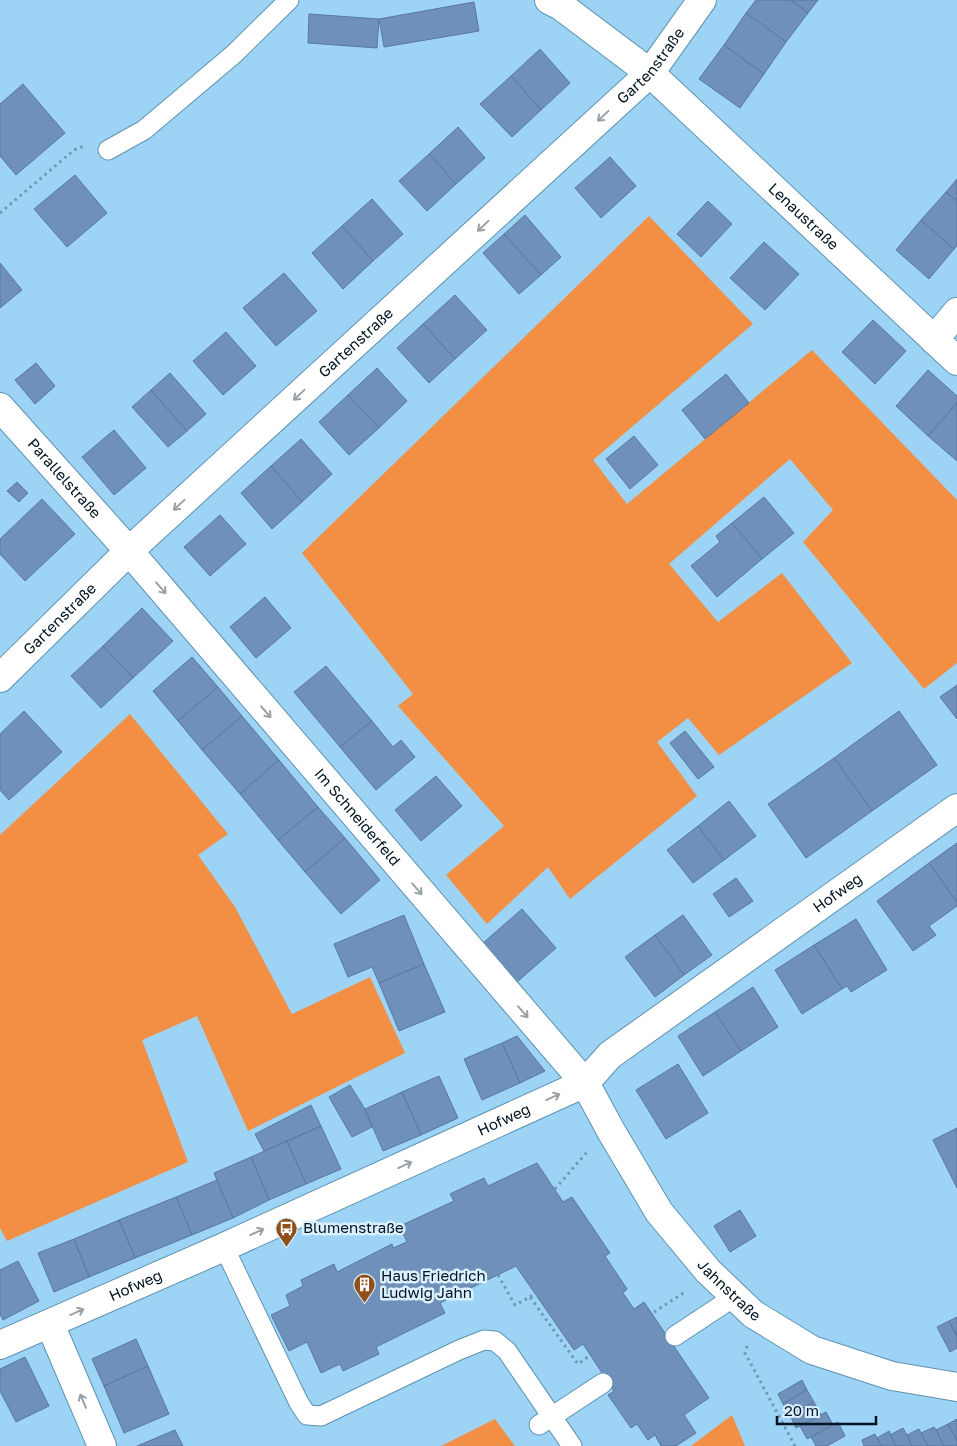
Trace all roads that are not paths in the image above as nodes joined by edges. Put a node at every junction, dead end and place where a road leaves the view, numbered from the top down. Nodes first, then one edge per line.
1 (289, 0) edge
2 (549, 0) edge
3 (702, 0) edge
4 (650, 73) junction
5 (108, 150) road end
6 (957, 312) edge
7 (934, 340) junction
8 (957, 362) edge
9 (0, 407) edge
10 (129, 551) junction
11 (0, 678) edge
12 (957, 808) edge
13 (585, 1083) junction
14 (224, 1247) junction
15 (744, 1305) junction
16 (50, 1324) junction
17 (675, 1336) dead end
18 (0, 1345) edge
19 (603, 1383) dead end
20 (957, 1386) edge
21 (546, 1421) junction
22 (102, 1446) edge
23 (572, 1446) edge

1 - 5 lane
2 - 4 street, Lenaustraße
3 - 4 street, Gartenstraße
4 - 7 street, Lenaustraße
4 -> 10 street, Gartenstraße
6 - 7 street
7 - 8 street, Lenaustraße
9 - 10 street, Parallelstraße
10 - 11 street, Gartenstraße
10 -> 13 street, Im Schneiderfeld
12 - 13 street, Hofweg
14 -> 13 street, Hofweg
13 - 15 street, Jahnstraße
16 -> 14 street, Hofweg
14 - 21 lane
15 - 17 lane
15 - 20 street, Jahnstraße
16 - 18 street, Hofweg
22 -> 16 street
19 - 21 lane
21 - 23 lane

